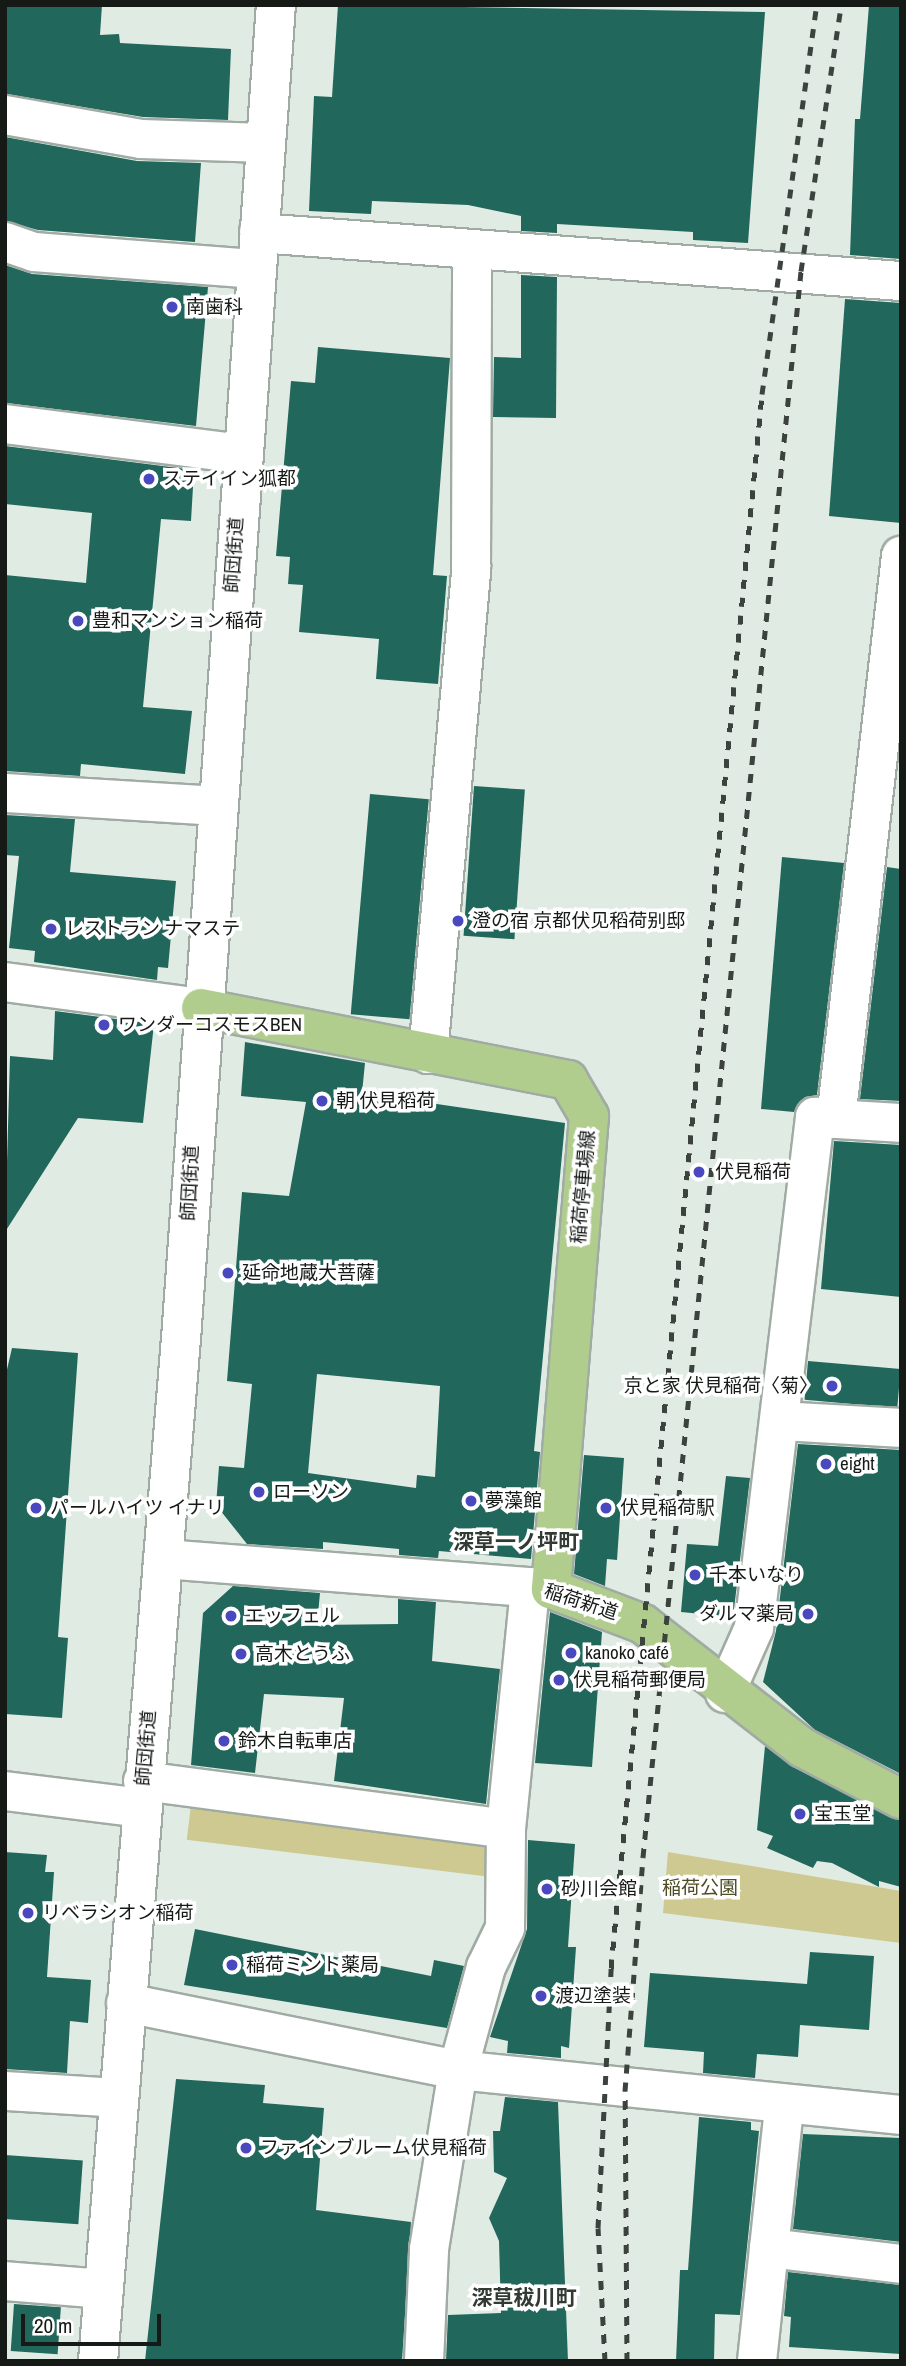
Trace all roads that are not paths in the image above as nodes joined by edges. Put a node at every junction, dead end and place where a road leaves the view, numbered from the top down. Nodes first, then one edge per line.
1 (276, 5) edge
2 (5, 115) edge
3 (265, 143) junction
4 (5, 242) edge
5 (472, 249) junction
6 (257, 251) junction
7 (901, 281) edge
8 (5, 424) edge
9 (242, 454) junction
10 (901, 556) edge
11 (5, 793) edge
12 (216, 806) junction
13 (5, 982) edge
14 (201, 1008) junction
15 (428, 1054) junction
16 (836, 1119) junction
17 (901, 1123) edge
18 (780, 1421) junction
19 (901, 1428) edge
20 (163, 1559) junction
21 (540, 1588) junction
22 (725, 1693) junction
23 (5, 1791) edge
24 (142, 1795) junction
25 (901, 1799) edge
26 (506, 1829) junction
27 (126, 2003) junction
28 (458, 2070) junction
29 (5, 2091) edge
30 (118, 2098) junction
31 (784, 2106) junction
32 (901, 2115) edge
33 (769, 2248) junction
34 (901, 2264) edge
35 (5, 2281) edge
36 (104, 2289) junction
37 (98, 2361) edge
38 (424, 2361) edge
39 (757, 2361) edge

1 - 3 street, 師団街道
2 - 3 street
3 - 6 street, 師団街道
4 - 6 street
5 - 6 street
5 - 7 street
5 - 15 street
6 - 9 street, 師団街道
8 - 9 street
9 - 12 street, 師団街道
10 - 16 street
11 - 12 street
12 - 14 street, 師団街道
13 - 14 street
14 - 15 main road, 稲荷停車場線
14 - 20 street, 師団街道
15 - 21 main road, 稲荷停車場線
16 - 17 street
16 - 18 street
18 - 19 street
18 - 22 street
20 - 21 street, 稲荷新道
20 - 24 street, 師団街道
21 - 22 main road, 稲荷新道
21 - 26 street
22 - 25 main road, 稲荷新道
23 - 24 street
24 - 26 street
24 - 27 street, 師団街道
26 - 28 street
27 - 28 street
27 - 30 street, 師団街道
28 - 31 street
28 - 38 street
29 - 30 street
30 - 36 street, 師団街道
31 - 32 street
31 - 33 street
33 - 34 street
33 - 39 street
35 - 36 street
36 - 37 street, 師団街道

